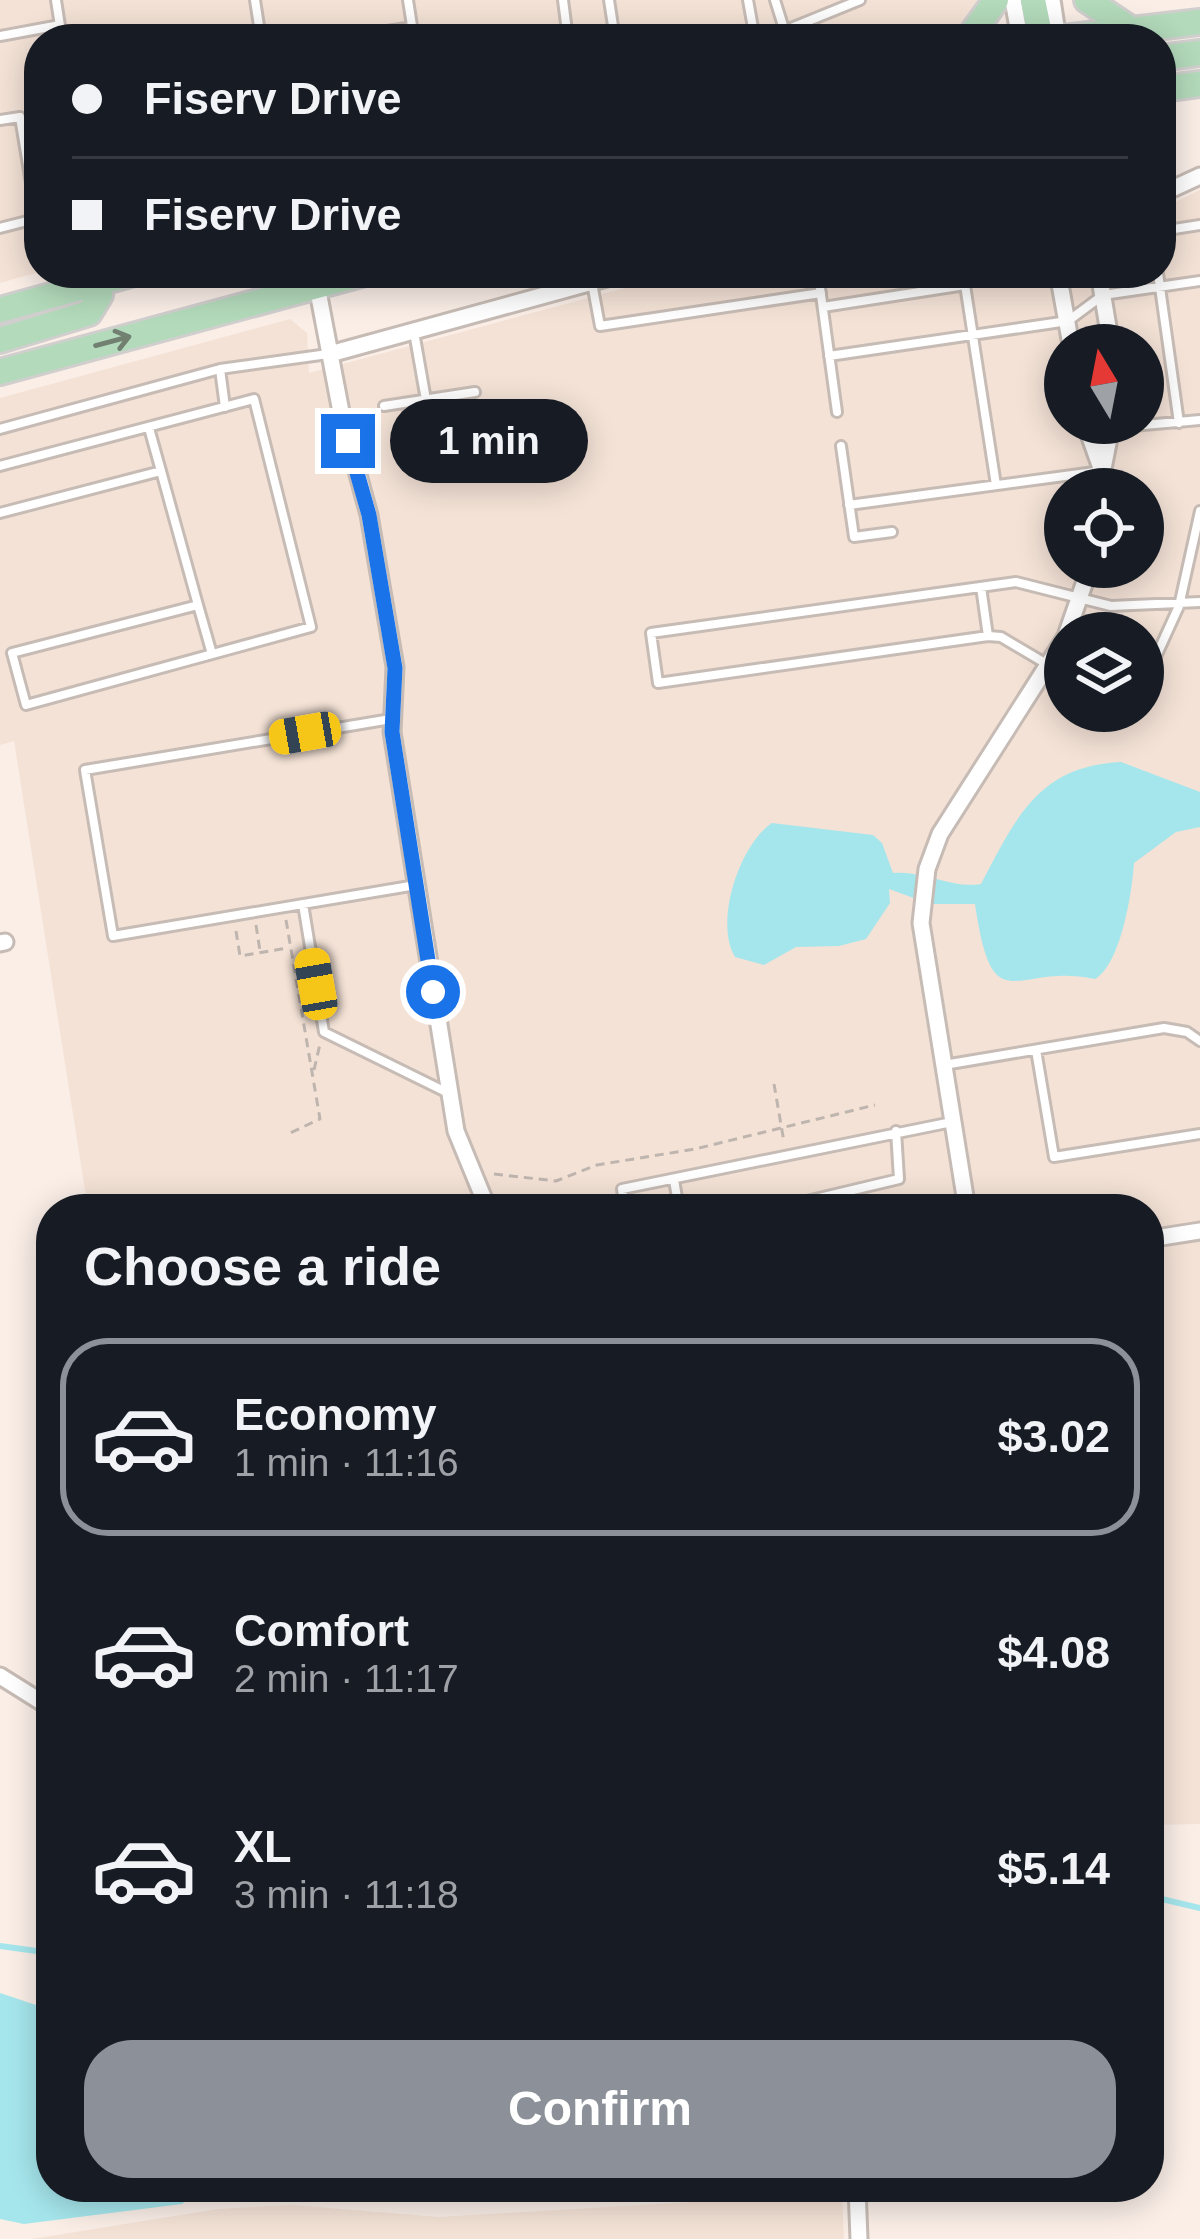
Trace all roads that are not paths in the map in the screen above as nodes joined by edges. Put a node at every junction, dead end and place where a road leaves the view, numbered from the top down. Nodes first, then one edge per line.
1 (860, 0) edge
2 (1088, 0) edge
3 (797, 24) edge
4 (1123, 24) edge
5 (0, 120) edge
6 (24, 140) edge
7 (67, 288) edge
8 (99, 288) edge
9 (290, 288) edge
10 (319, 288) edge
11 (570, 288) edge
12 (593, 288) edge
13 (820, 288) edge
14 (946, 288) edge
15 (965, 288) edge
16 (1061, 288) edge
17 (1101, 288) edge
18 (1153, 288) edge
19 (1160, 288) edge
20 (821, 293) junction
21 (1102, 295) junction
22 (823, 307) junction
23 (0, 310) edge
24 (1068, 322) junction
25 (1107, 324) edge
26 (414, 331) junction
27 (973, 335) junction
28 (0, 340) edge
29 (330, 353) junction
30 (829, 356) junction
31 (220, 370) junction
32 (0, 372) edge
33 (475, 392) dead end
34 (426, 400) junction
35 (384, 406) dead end
36 (225, 407) junction
37 (837, 412) dead end
38 (1200, 420) edge
39 (1179, 423) junction
40 (1164, 424) edge
41 (149, 428) junction
42 (0, 429) edge
43 (841, 446) dead end
44 (0, 466) edge
45 (160, 471) junction
46 (1044, 478) edge
47 (996, 485) junction
48 (849, 505) junction
49 (1200, 511) edge
50 (0, 513) edge
51 (892, 532) dead end
52 (980, 587) junction
53 (1085, 588) edge
54 (1082, 598) junction
55 (1200, 602) edge
56 (198, 605) junction
57 (1178, 606) junction
58 (1076, 612) edge
59 (988, 636) junction
60 (1164, 638) edge
61 (212, 654) junction
62 (1044, 663) edge
63 (1044, 677) edge
64 (393, 718) junction
65 (416, 884) junction
66 (303, 904) junction
67 (1200, 1041) edge
68 (1036, 1050) junction
69 (944, 1065) junction
70 (449, 1093) junction
71 (953, 1122) junction
72 (896, 1131) junction
73 (1200, 1134) edge
74 (674, 1180) junction
75 (481, 1194) edge
76 (623, 1194) edge
77 (676, 1194) edge
78 (836, 1194) edge
79 (965, 1194) edge
80 (1200, 1231) edge
81 (1164, 1237) edge
82 (0, 1676) edge
83 (36, 1699) edge
84 (857, 2202) edge
85 (859, 2239) edge

1 - 3 lane
2 - 4 main road
5 - 6 lane
7 - 23 main road
8 - 28 main road
32 -> 9 main road
10 - 29 street
11 - 26 street
12 - 20 lane
13 - 20 lane
14 - 22 lane
15 - 27 lane
16 - 24 street
17 - 21 street
18 - 21 lane
19 - 39 lane
20 - 22 lane
21 - 24 lane
21 - 25 street
22 - 30 lane
24 - 27 lane
26 - 29 street
26 - 34 lane
27 - 30 lane
27 - 47 lane
29 - 31 lane
29 - 64 street
30 - 37 lane
31 - 36 lane
31 - 42 lane
33 - 34 lane
34 - 35 lane
36 - 41 lane
36 - 61 lane
38 - 39 lane
39 - 40 lane
41 - 44 lane
41 - 45 lane
43 - 48 lane
45 - 50 lane
45 - 56 lane
46 - 47 lane
47 - 48 lane
48 - 51 lane
49 - 57 lane
52 - 54 lane
52 - 59 lane
52 - 59 lane
53 - 54 street
54 - 57 lane
54 - 58 street
55 - 57 lane
56 - 61 lane
56 - 61 lane
57 - 60 lane
59 - 62 lane
63 - 69 street
64 - 65 street
64 - 66 lane
65 - 66 lane
65 - 70 street
66 - 70 lane
67 - 68 lane
68 - 69 lane
68 - 73 lane
69 - 71 street
70 - 75 street
71 - 72 lane
71 - 79 street
72 - 74 lane
72 - 78 lane
74 - 76 lane
74 - 77 lane
80 - 81 street
82 - 83 street
84 - 85 street

